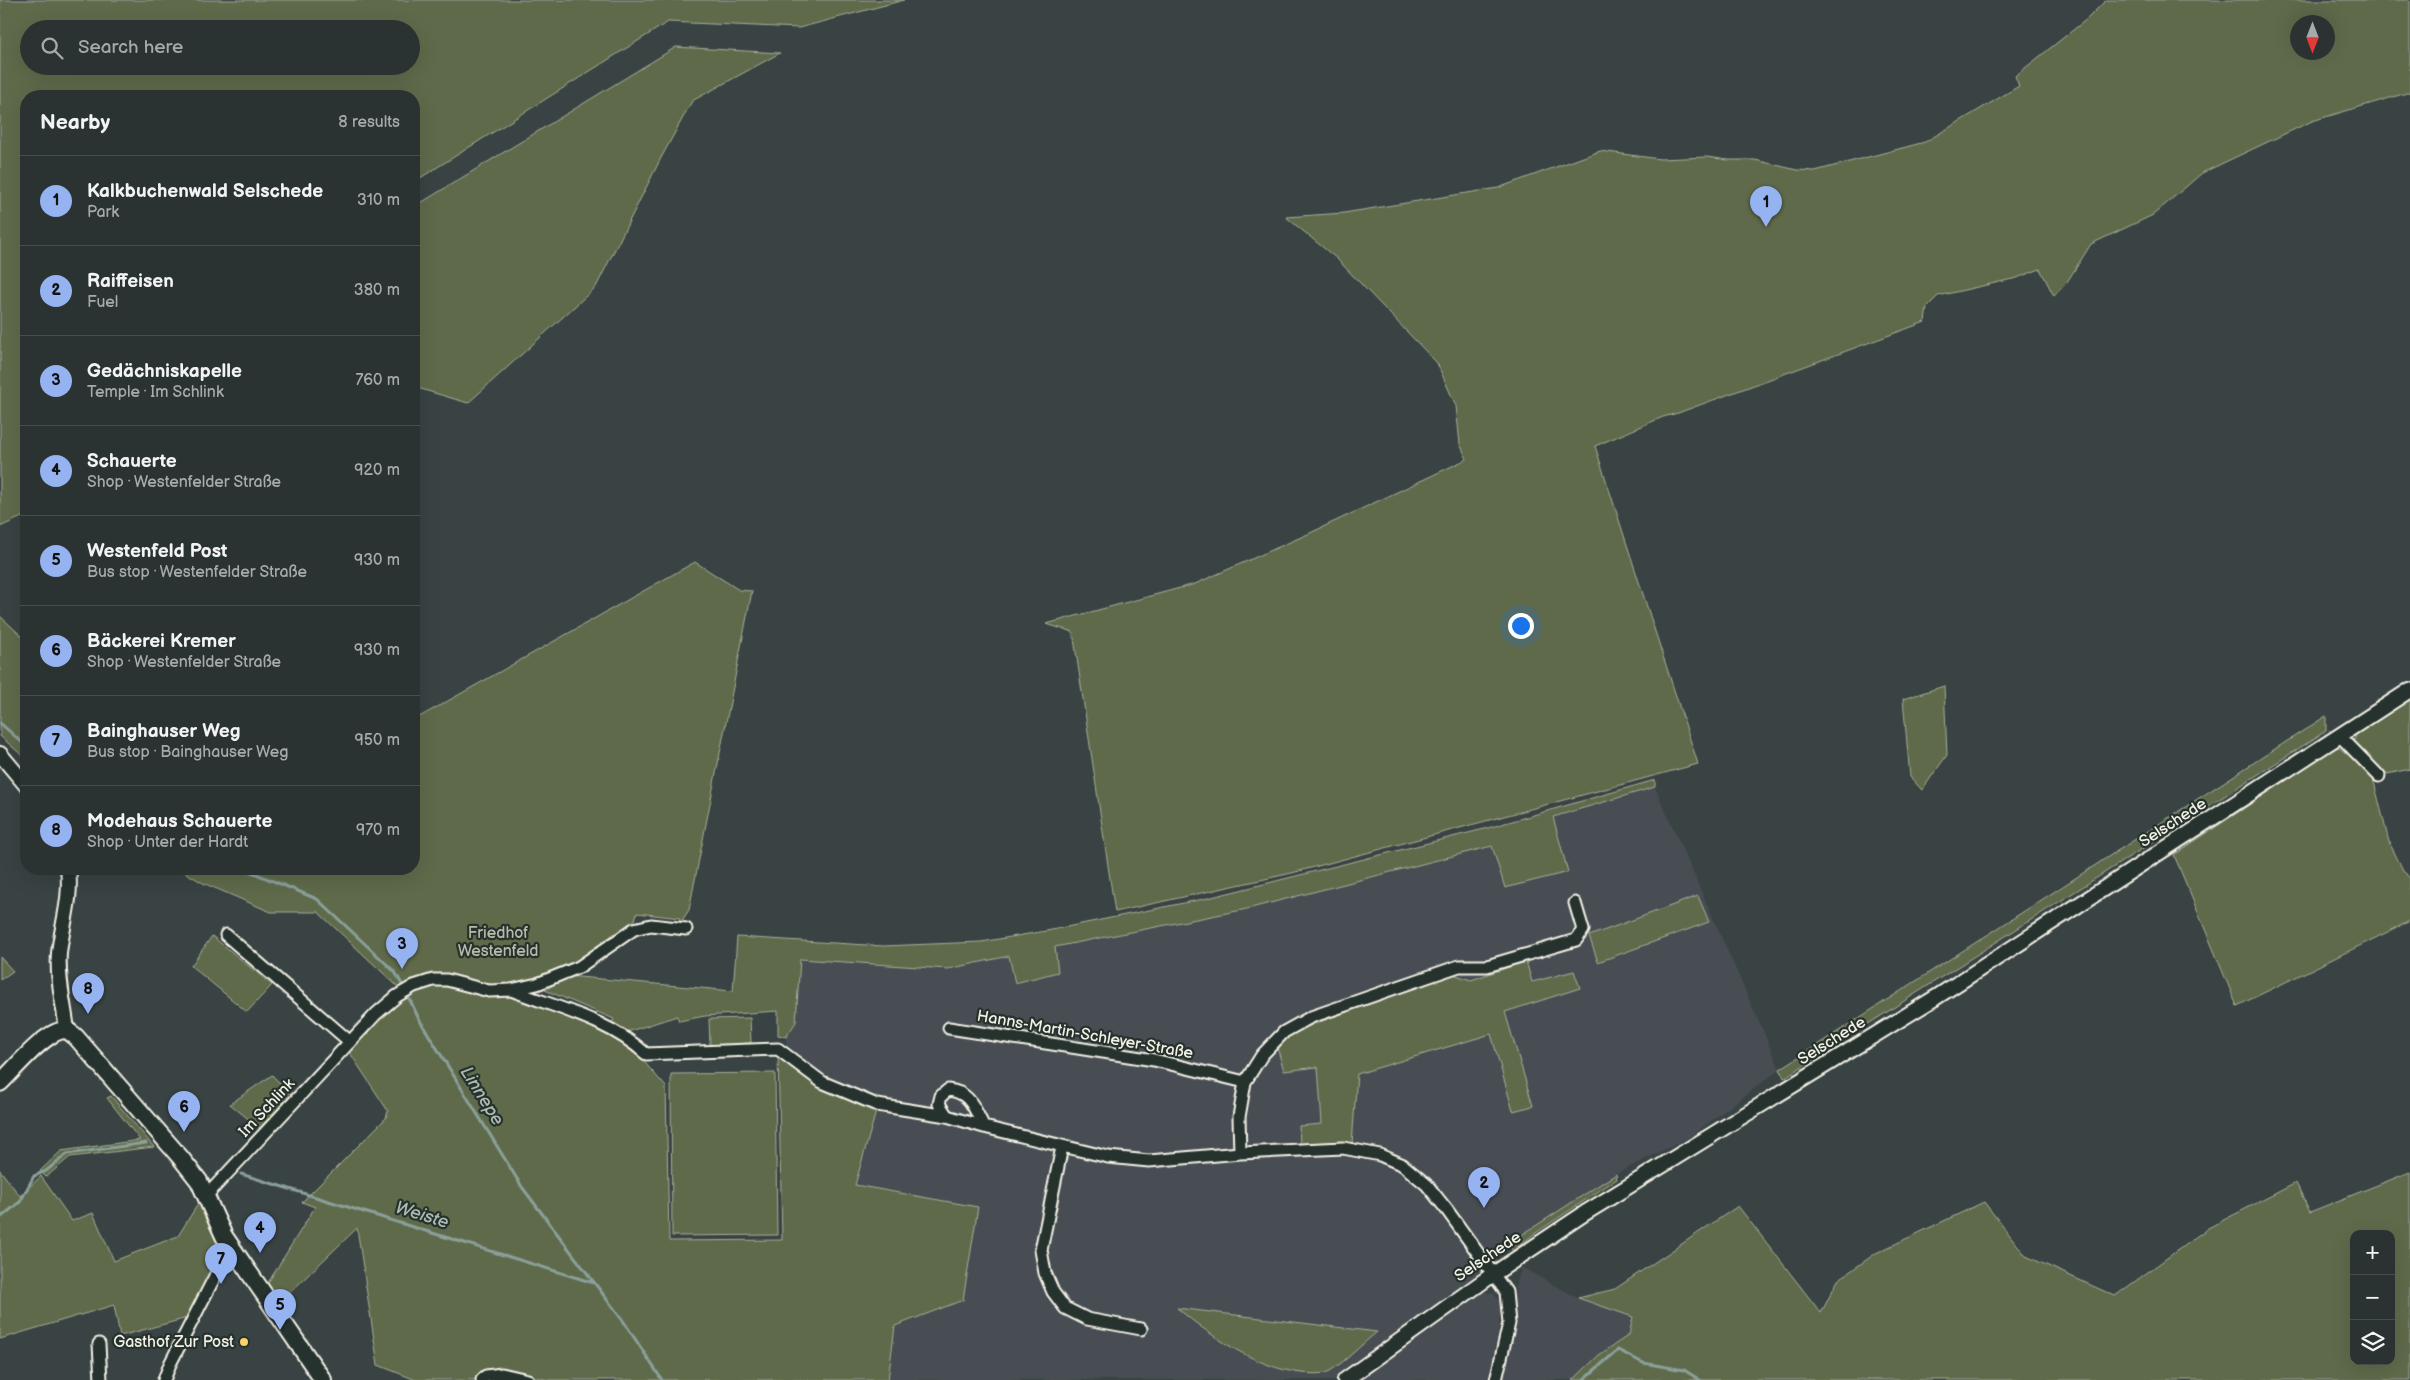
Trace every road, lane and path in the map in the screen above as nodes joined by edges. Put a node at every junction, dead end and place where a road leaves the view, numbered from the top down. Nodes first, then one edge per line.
1 (2410, 690) edge
2 (2339, 735) junction
3 (0, 754) edge
4 (2379, 776) dead end
5 (20, 778) edge
6 (68, 875) edge
7 (1575, 903) dead end
8 (686, 929) dead end
9 (226, 936) dead end
10 (511, 990) junction
11 (949, 1028) dead end
12 (61, 1031) junction
13 (349, 1041) junction
14 (1245, 1082) junction
15 (0, 1083) edge
16 (947, 1116) junction
17 (984, 1127) junction
18 (1062, 1147) junction
19 (1240, 1153) junction
20 (206, 1195) junction
21 (231, 1245) junction
22 (1492, 1275) junction
23 (1141, 1329) dead end
24 (99, 1344) dead end
25 (101, 1380) edge
26 (164, 1380) edge
27 (323, 1380) edge
28 (482, 1380) edge
29 (528, 1380) edge
30 (1345, 1380) edge
31 (1496, 1380) edge

1 - 2 street, Selschede
2 - 4 street
2 - 22 street, Selschede
3 - 5 street
6 - 12 street
7 - 14 street
8 - 10 street, Im Schlink
9 - 13 street
10 - 13 street, Im Schlink
10 - 16 street
11 - 14 street, Hanns-Martin-Schleyer-Straße
12 - 15 main road
12 - 20 main road
13 - 20 street, Im Schlink
14 - 19 street
16 - 17 street
16 - 17 street
17 - 18 street
18 - 19 street
18 - 23 street
19 - 22 street
20 - 21 main road
21 - 26 street
21 - 27 main road
22 - 30 street, Selschede
22 - 31 street
24 - 25 street
28 - 29 street

